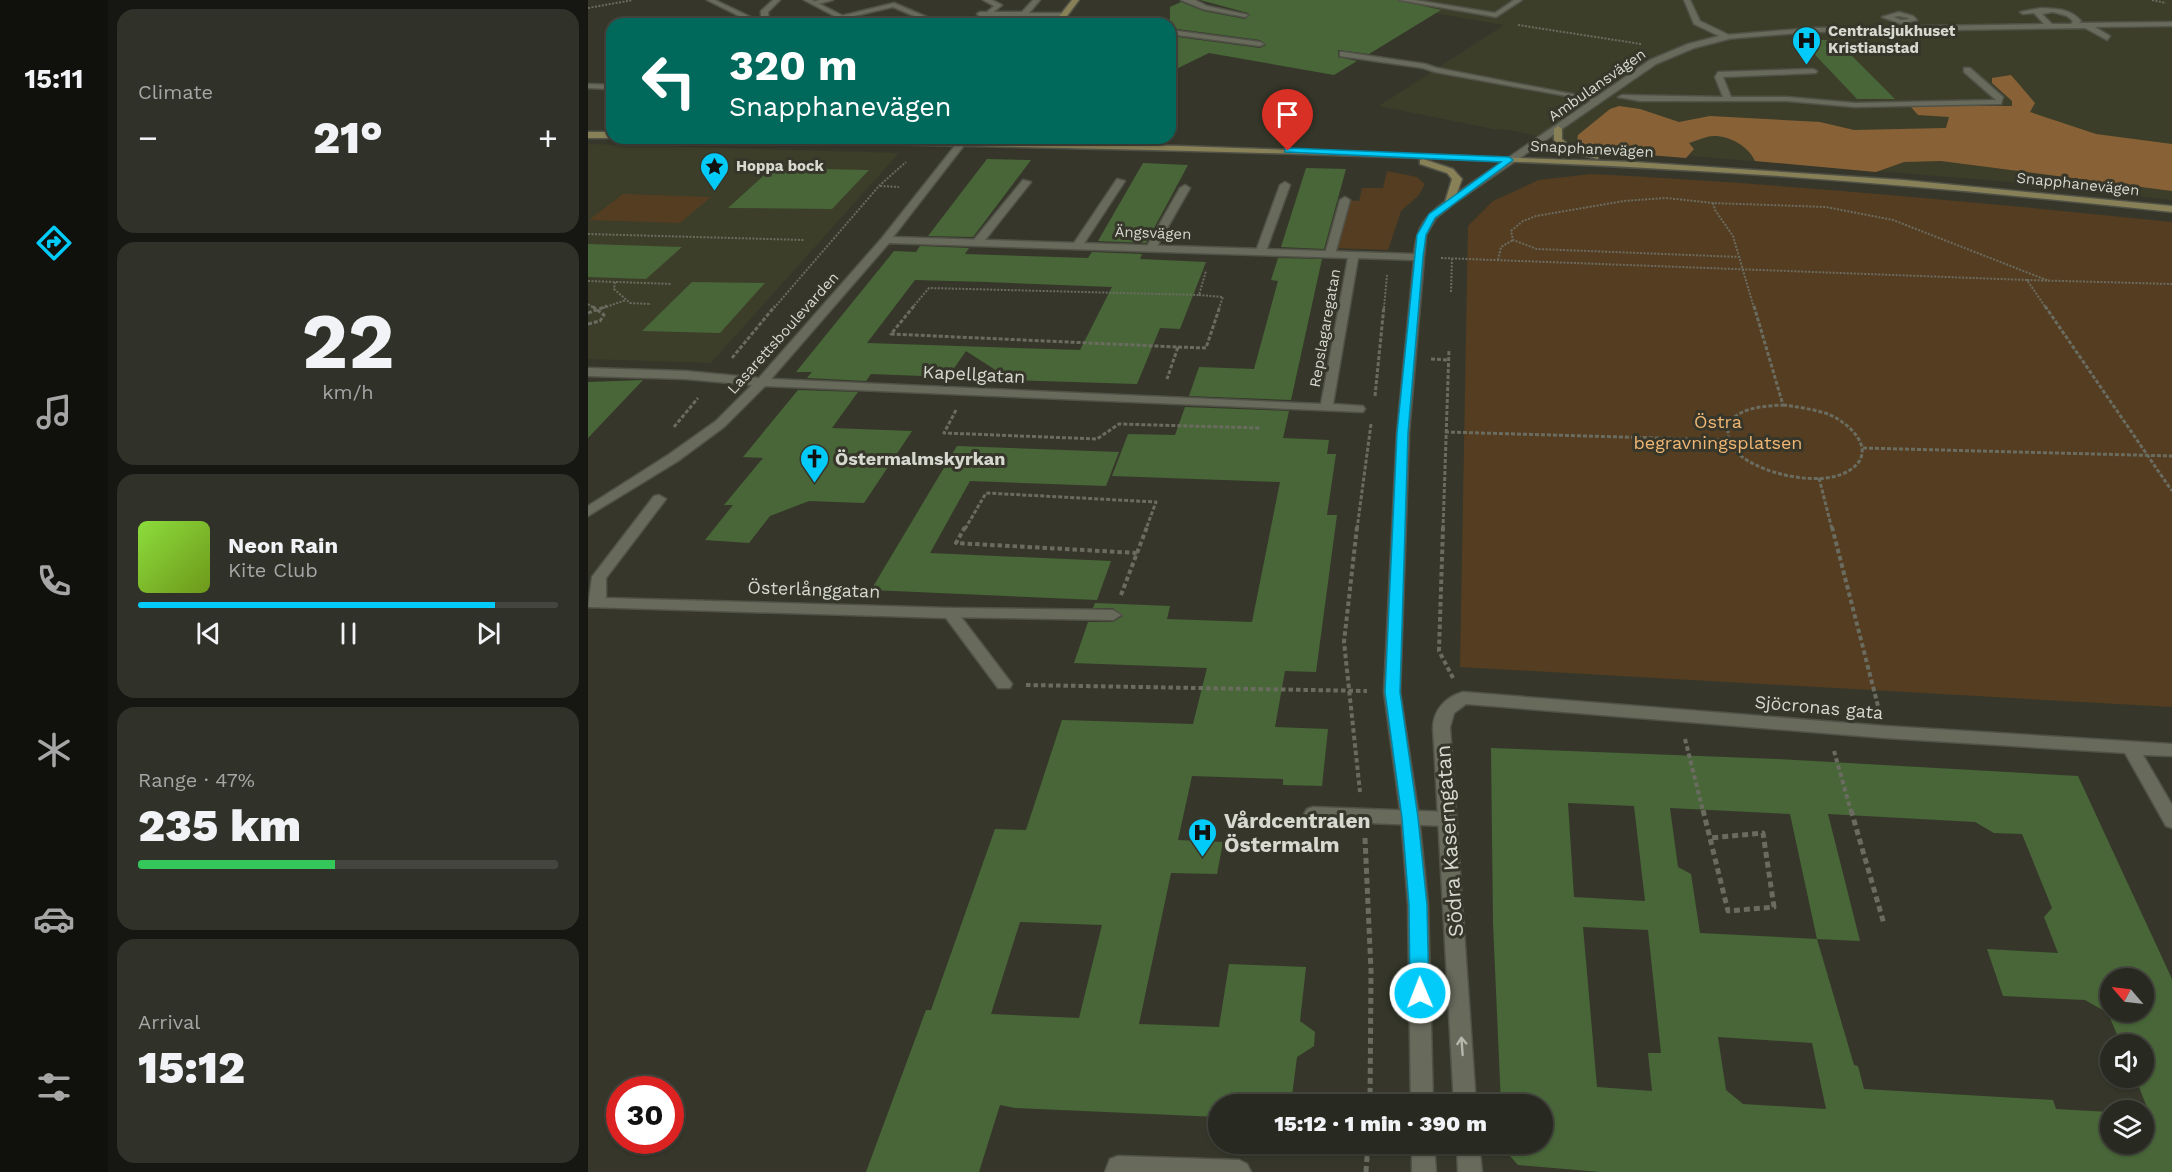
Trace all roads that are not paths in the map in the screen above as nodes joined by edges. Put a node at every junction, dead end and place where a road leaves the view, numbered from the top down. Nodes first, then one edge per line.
1 (711, 0) edge
2 (777, 0) edge
3 (830, 0) edge
4 (986, 0) edge
5 (1037, 0) edge
6 (1076, 0) edge
7 (1184, 0) edge
8 (1402, 0) edge
9 (1519, 0) edge
10 (1687, 0) edge
11 (810, 2) edge
12 (2041, 10) junction
13 (2023, 12) dead end
14 (1023, 15) junction
15 (1245, 15) dead end
16 (841, 17) joint
17 (750, 18) edge
18 (763, 18) edge
19 (925, 18) edge
20 (1051, 18) edge
21 (1061, 18) edge
22 (1935, 24) junction
23 (2172, 24) edge
24 (2086, 25) junction
25 (2050, 26) junction
26 (2074, 26) junction
27 (1878, 29) junction
28 (1176, 33) edge
29 (1726, 37) junction
30 (2107, 38) dead end
31 (1260, 44) dead end
32 (1343, 54) dead end
33 (1967, 70) dead end
34 (1813, 71) dead end
35 (588, 87) edge
36 (606, 87) edge
37 (1622, 97) dead end
38 (1728, 98) junction
39 (1599, 100) junction
40 (1558, 129) junction
41 (588, 135) edge
42 (606, 135) edge
43 (962, 144) edge
44 (1061, 144) edge
45 (1391, 155) junction
46 (1509, 160) junction
47 (1636, 165) junction
48 (1120, 181) dead end
49 (1026, 182) dead end
50 (1285, 185) dead end
51 (1185, 188) dead end
52 (1345, 200) dead end
53 (1450, 202) junction
54 (2172, 209) edge
55 (886, 240) junction
56 (977, 243) junction
57 (1077, 246) junction
58 (1151, 248) junction
59 (1261, 252) junction
60 (1330, 254) junction
61 (1354, 254) junction
62 (1419, 257) junction
63 (588, 372) edge
64 (762, 382) junction
65 (1326, 408) junction
66 (1359, 409) dead end
67 (659, 499) dead end
68 (588, 512) edge
69 (593, 602) edge
70 (950, 613) junction
71 (1113, 615) road end
72 (1004, 684) road end
73 (1463, 698) joint
74 (2131, 748) junction
75 (2172, 750) edge
76 (1313, 814) dead end
77 (1410, 818) junction
78 (1448, 819) junction
79 (2172, 821) edge
80 (1422, 1094) edge
81 (1464, 1094) edge
82 (1424, 1154) edge
83 (1469, 1154) edge
84 (1117, 1172) edge
85 (1239, 1172) edge
86 (1424, 1172) edge
87 (1470, 1172) edge

1 - 17 street
2 - 18 street
3 - 11 street
4 - 14 street
5 - 14 street
6 - 21 main road
7 - 15 street
8 - 9 street
10 - 29 street
11 - 16 street
12 - 13 street
12 - 25 street
12 - 26 street
14 - 20 street
16 - 19 street
22 - 25 street, Ambulansvägen
22 - 27 street, Ambulansvägen
22 - 27 street
23 - 24 street, Ambulansvägen
24 - 26 street, Ambulansvägen
24 - 30 street
25 - 26 street, Ambulansvägen
27 - 29 street, Ambulansvägen
28 - 31 street
29 - 39 street, Ambulansvägen
32 - 39 street
33 - 38 street
34 - 38 street
35 - 36 street
37 - 38 street
39 - 40 street, Ambulansvägen
40 - 46 street, Ambulansvägen
40 - 47 main road
41 - 42 main road
43 - 55 street, Lasarettsboulevarden
44 - 45 main road, Snapphanevägen
45 - 46 main road, Snapphanevägen
45 - 53 main road
46 - 47 main road, Snapphanevägen
46 - 53 street, Södra Kaserngatan
47 - 54 main road, Snapphanevägen
48 - 57 street
49 - 56 street
50 - 59 street
51 - 58 street
52 - 60 street
53 - 62 street, Södra Kaserngatan
55 - 56 street, Ängsvägen
55 - 64 street, Lasarettsboulevarden
56 - 57 street, Ängsvägen
57 - 58 street, Ängsvägen
58 - 59 street, Ängsvägen
59 - 60 street, Ängsvägen
60 - 61 street, Ängsvägen
61 - 62 street, Ängsvägen
61 - 65 street, Repslagaregatan
62 - 77 street, Södra Kaserngatan
63 - 64 street, Kapellgatan
64 - 65 street, Kapellgatan
64 - 68 street, Lasarettsboulevarden
65 - 66 street, Kapellgatan
67 - 69 street
69 - 70 street, Österlånggatan
70 - 71 street, Österlånggatan
70 - 72 street
73 - 74 street, Sjöcronas gata
73 - 78 street, Södra Kaserngatan
74 - 75 street, Sjöcronas gata
74 - 79 street
76 - 77 street
77 - 78 street
77 - 80 street, Södra Kaserngatan
81 -> 78 street, Södra Kaserngatan
82 - 86 street
83 - 87 street
84 - 85 street

